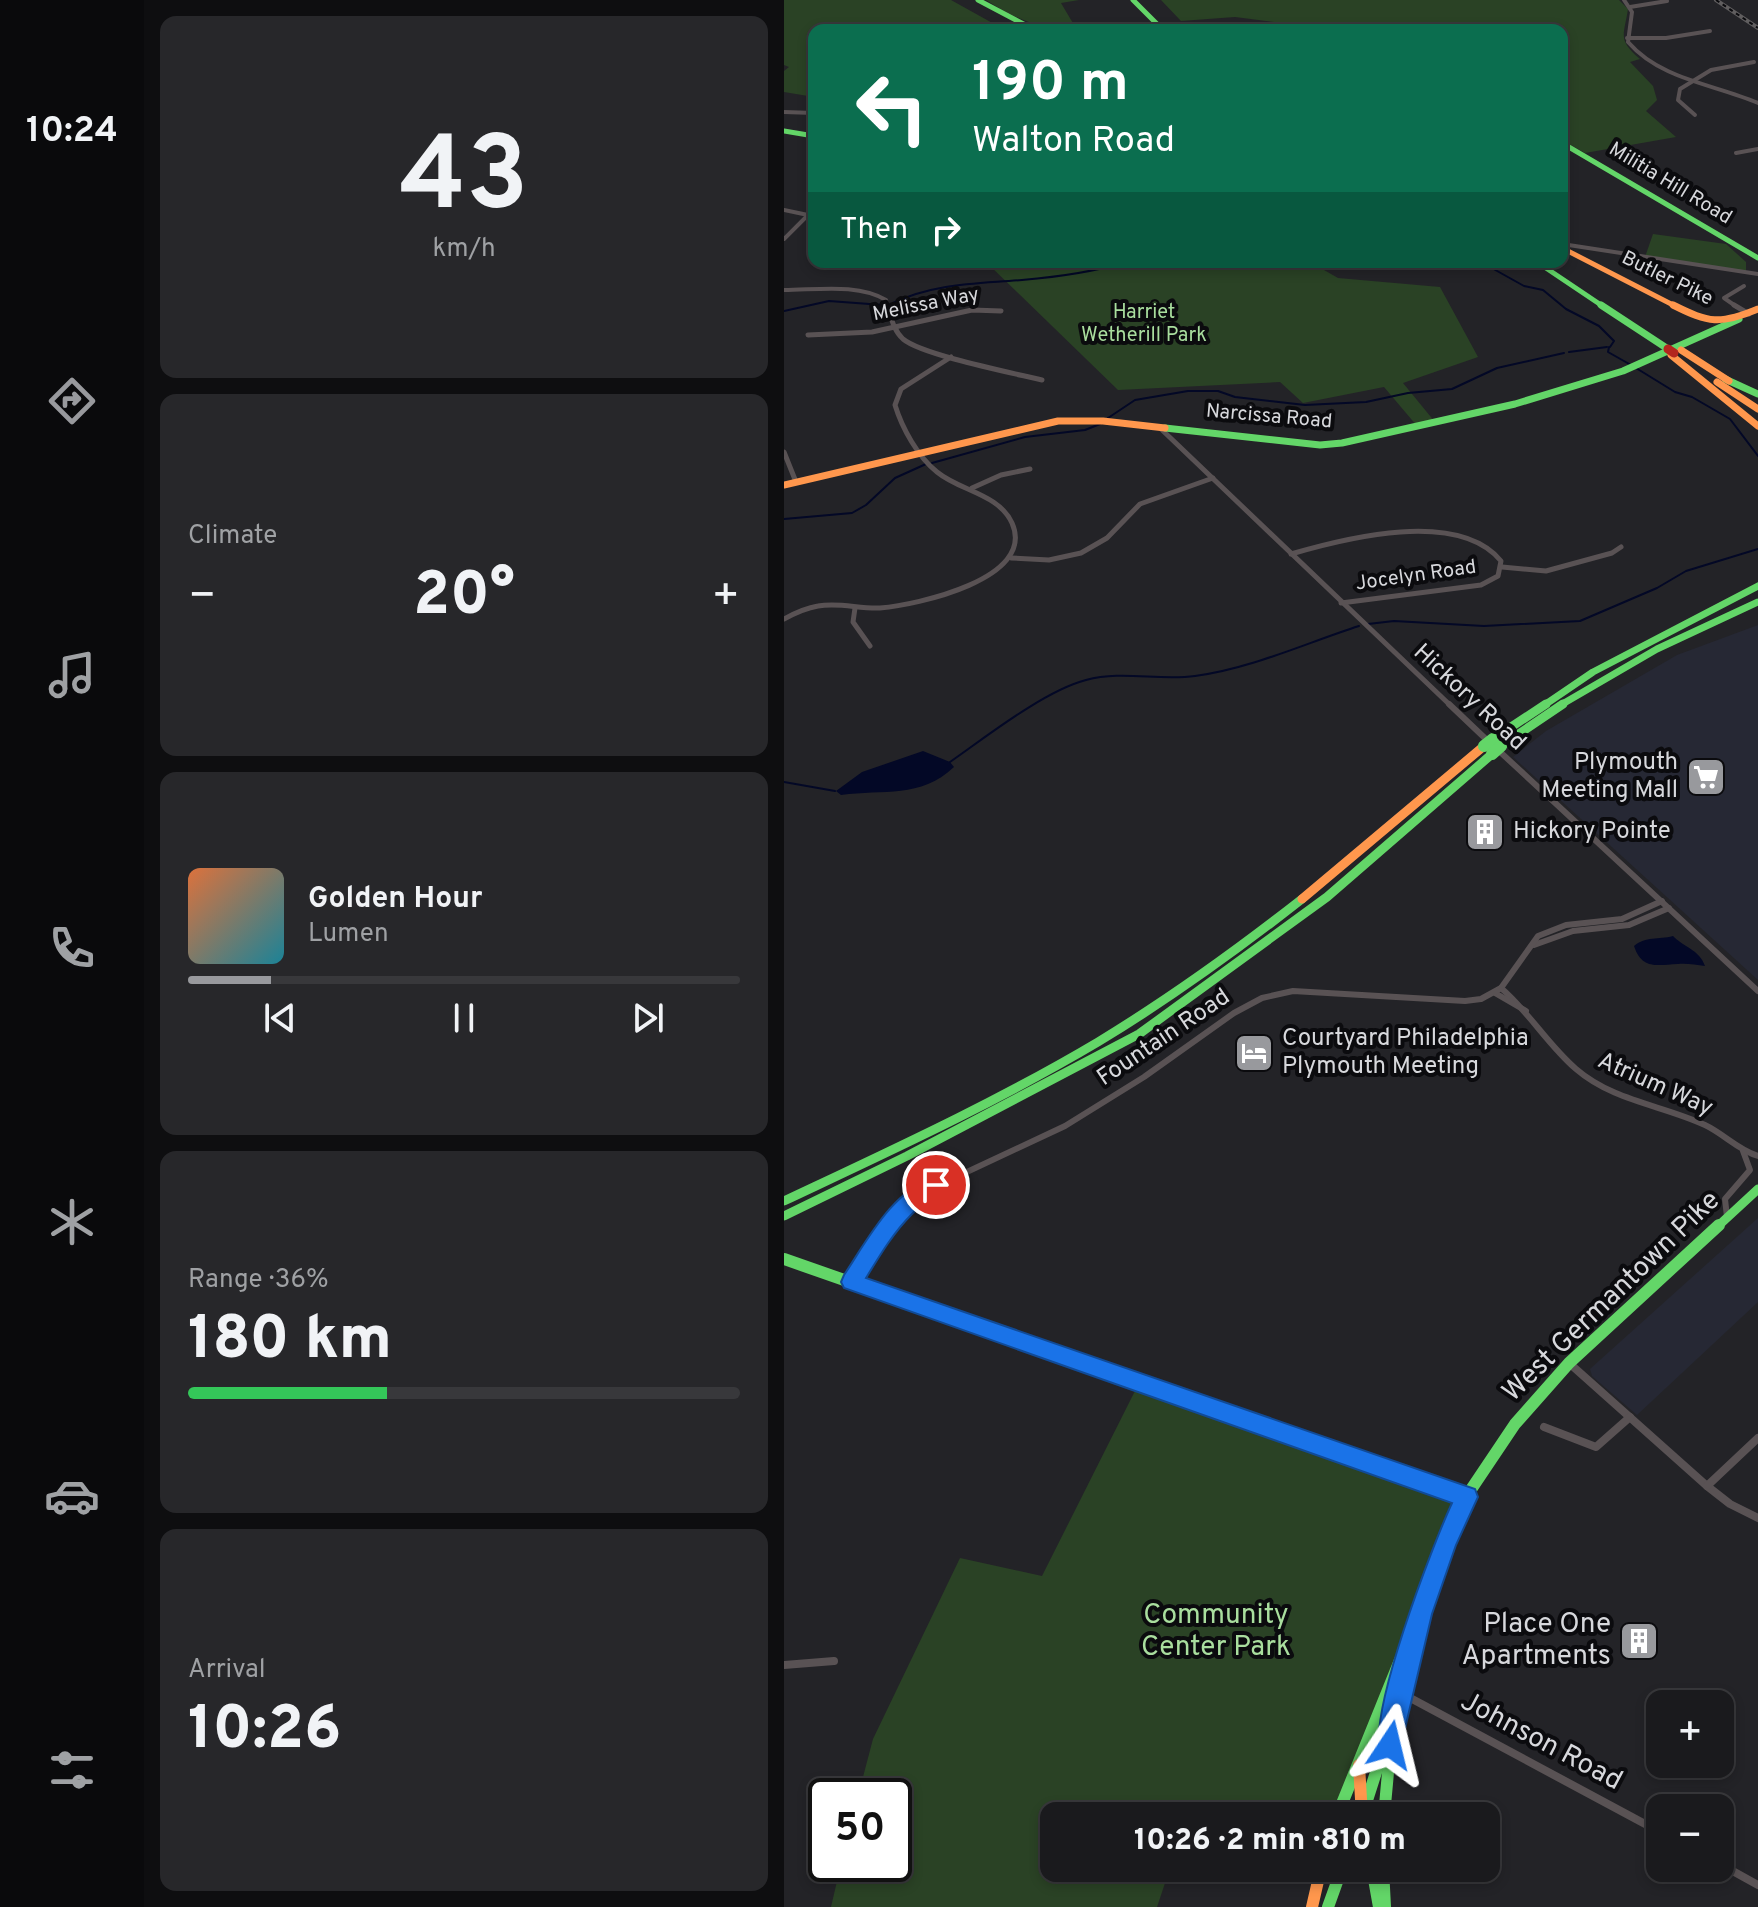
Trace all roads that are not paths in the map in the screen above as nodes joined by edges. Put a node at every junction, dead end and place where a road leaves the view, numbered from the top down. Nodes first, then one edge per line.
1 (968, 0) edge
2 (978, 0) edge
3 (1133, 0) edge
4 (1624, 0) edge
5 (1667, 1) edge
6 (1630, 7) junction
7 (1012, 24) edge
8 (1024, 24) edge
9 (1157, 24) edge
10 (1710, 31) dead end
11 (1627, 38) junction
12 (1754, 62) dead end
13 (1695, 79) junction
14 (1758, 103) edge
15 (784, 112) edge
16 (808, 113) edge
17 (1695, 115) dead end
18 (784, 131) edge
19 (808, 135) edge
20 (1568, 147) edge
21 (1758, 149) edge
22 (1736, 153) dead end
23 (784, 210) edge
24 (808, 215) joint
25 (784, 239) edge
26 (1568, 247) edge
27 (1568, 249) edge
28 (1758, 258) edge
29 (1546, 268) edge
30 (1556, 268) edge
31 (1758, 274) edge
32 (1744, 286) dead end
33 (784, 290) edge
34 (1001, 311) dead end
35 (1749, 314) edge
36 (895, 329) junction
37 (808, 335) dead end
38 (1673, 351) junction
39 (951, 357) junction
40 (1725, 379) junction
41 (1042, 380) dead end
42 (1758, 394) edge
43 (1758, 400) edge
44 (1758, 409) edge
45 (1159, 427) junction
46 (1758, 427) edge
47 (784, 452) edge
48 (923, 454) junction
49 (1030, 469) dead end
50 (1213, 478) junction
51 (790, 484) edge
52 (972, 488) junction
53 (1621, 547) dead end
54 (1291, 554) junction
55 (1011, 558) junction
56 (1502, 567) junction
57 (1758, 586) edge
58 (1758, 593) edge
59 (1758, 602) edge
60 (1341, 603) junction
61 (855, 608) junction
62 (1758, 610) edge
63 (1708, 613) junction
64 (784, 619) edge
65 (870, 646) dead end
66 (1637, 659) junction
67 (1492, 746) junction
68 (1662, 901) junction
69 (1669, 908) junction
70 (1534, 945) junction
71 (1498, 990) junction
72 (1758, 991) edge
73 (1743, 1151) junction
74 (1758, 1156) edge
75 (1758, 1189) edge
76 (784, 1201) edge
77 (784, 1216) edge
78 (1727, 1218) junction
79 (784, 1259) edge
80 (851, 1282) junction
81 (1569, 1363) junction
82 (1630, 1417) junction
83 (1544, 1427) dead end
84 (1758, 1438) edge
85 (1707, 1486) junction
86 (1466, 1497) junction
87 (1758, 1518) edge
88 (1420, 1614) junction
89 (834, 1661) dead end
90 (784, 1665) edge
91 (1401, 1693) junction
92 (1393, 1719) junction
93 (1359, 1761) junction
94 (1343, 1802) edge
95 (1361, 1802) edge
96 (1366, 1802) edge
97 (1385, 1802) edge
98 (1646, 1824) edge
99 (1734, 1872) edge
100 (1318, 1882) edge
101 (1337, 1882) edge
102 (1375, 1882) edge
103 (1384, 1882) edge
104 (1758, 1885) edge
105 (1312, 1907) edge
106 (1328, 1907) edge
107 (1379, 1907) edge
108 (1385, 1907) edge

1 - 7 main road
2 - 8 main road
3 - 9 main road
4 - 6 street
5 - 6 street
6 - 11 street
10 - 11 street
11 - 13 street
12 - 13 street
13 - 14 street
13 - 17 street
15 - 16 street
18 - 19 main road
20 - 28 main road, Militia Hill Road
21 - 22 street
23 - 24 street
24 - 25 street
26 - 31 street
27 - 35 main road, Butler Pike
29 - 38 main road
30 - 38 main road
32 - 35 street
33 - 36 street
34 - 36 street, Melissa Way
35 - 45 main road, Narcissa Road
36 - 37 street, Melissa Way
36 - 39 street
38 - 40 main road
38 - 44 main road
38 - 46 main road
39 - 41 street
39 - 48 street
40 - 42 main road
40 - 43 main road
45 - 48 main road, Narcissa Road
45 - 50 street, Hickory Road
47 - 51 street
48 - 51 main road, Narcissa Road
48 - 52 street
49 - 52 street
50 - 54 street, Hickory Road
50 - 55 street
52 - 55 street
53 - 56 street
54 - 56 street, Jocelyn Road
54 - 60 street, Hickory Road
55 - 61 street
56 - 60 street, Jocelyn Road
57 - 63 main road
58 - 63 main road
59 - 66 main road
60 - 68 street, Hickory Road
61 - 64 street
61 - 65 street
62 - 66 main road
63 - 67 main road
66 - 67 main road
67 - 76 main road
67 - 77 main road
68 - 69 street, Hickory Road
68 - 70 street
69 - 70 street
69 - 72 street, Hickory Road
70 - 71 street
71 - 73 street, Atrium Way
71 - 80 street, Fountain Road
73 - 74 street, Atrium Way
73 - 78 street
75 - 78 main road, West Germantown Pike
78 - 81 main road, West Germantown Pike
79 - 80 main road
80 - 86 main road
81 - 82 street
81 - 86 main road, West Germantown Pike
82 - 83 street
82 - 85 street
84 - 85 street
85 - 87 street
86 - 88 main road, West Germantown Pike
88 - 91 main road, West Germantown Pike
88 - 93 main road, West Germantown Pike
89 - 90 street
91 - 92 main road, West Germantown Pike
91 - 98 street, Johnson Road
92 - 96 main road
92 - 97 main road
93 - 94 main road, West Germantown Pike
93 - 95 main road
99 - 104 street
100 - 105 main road
101 - 106 main road
102 - 107 main road
103 - 108 main road

